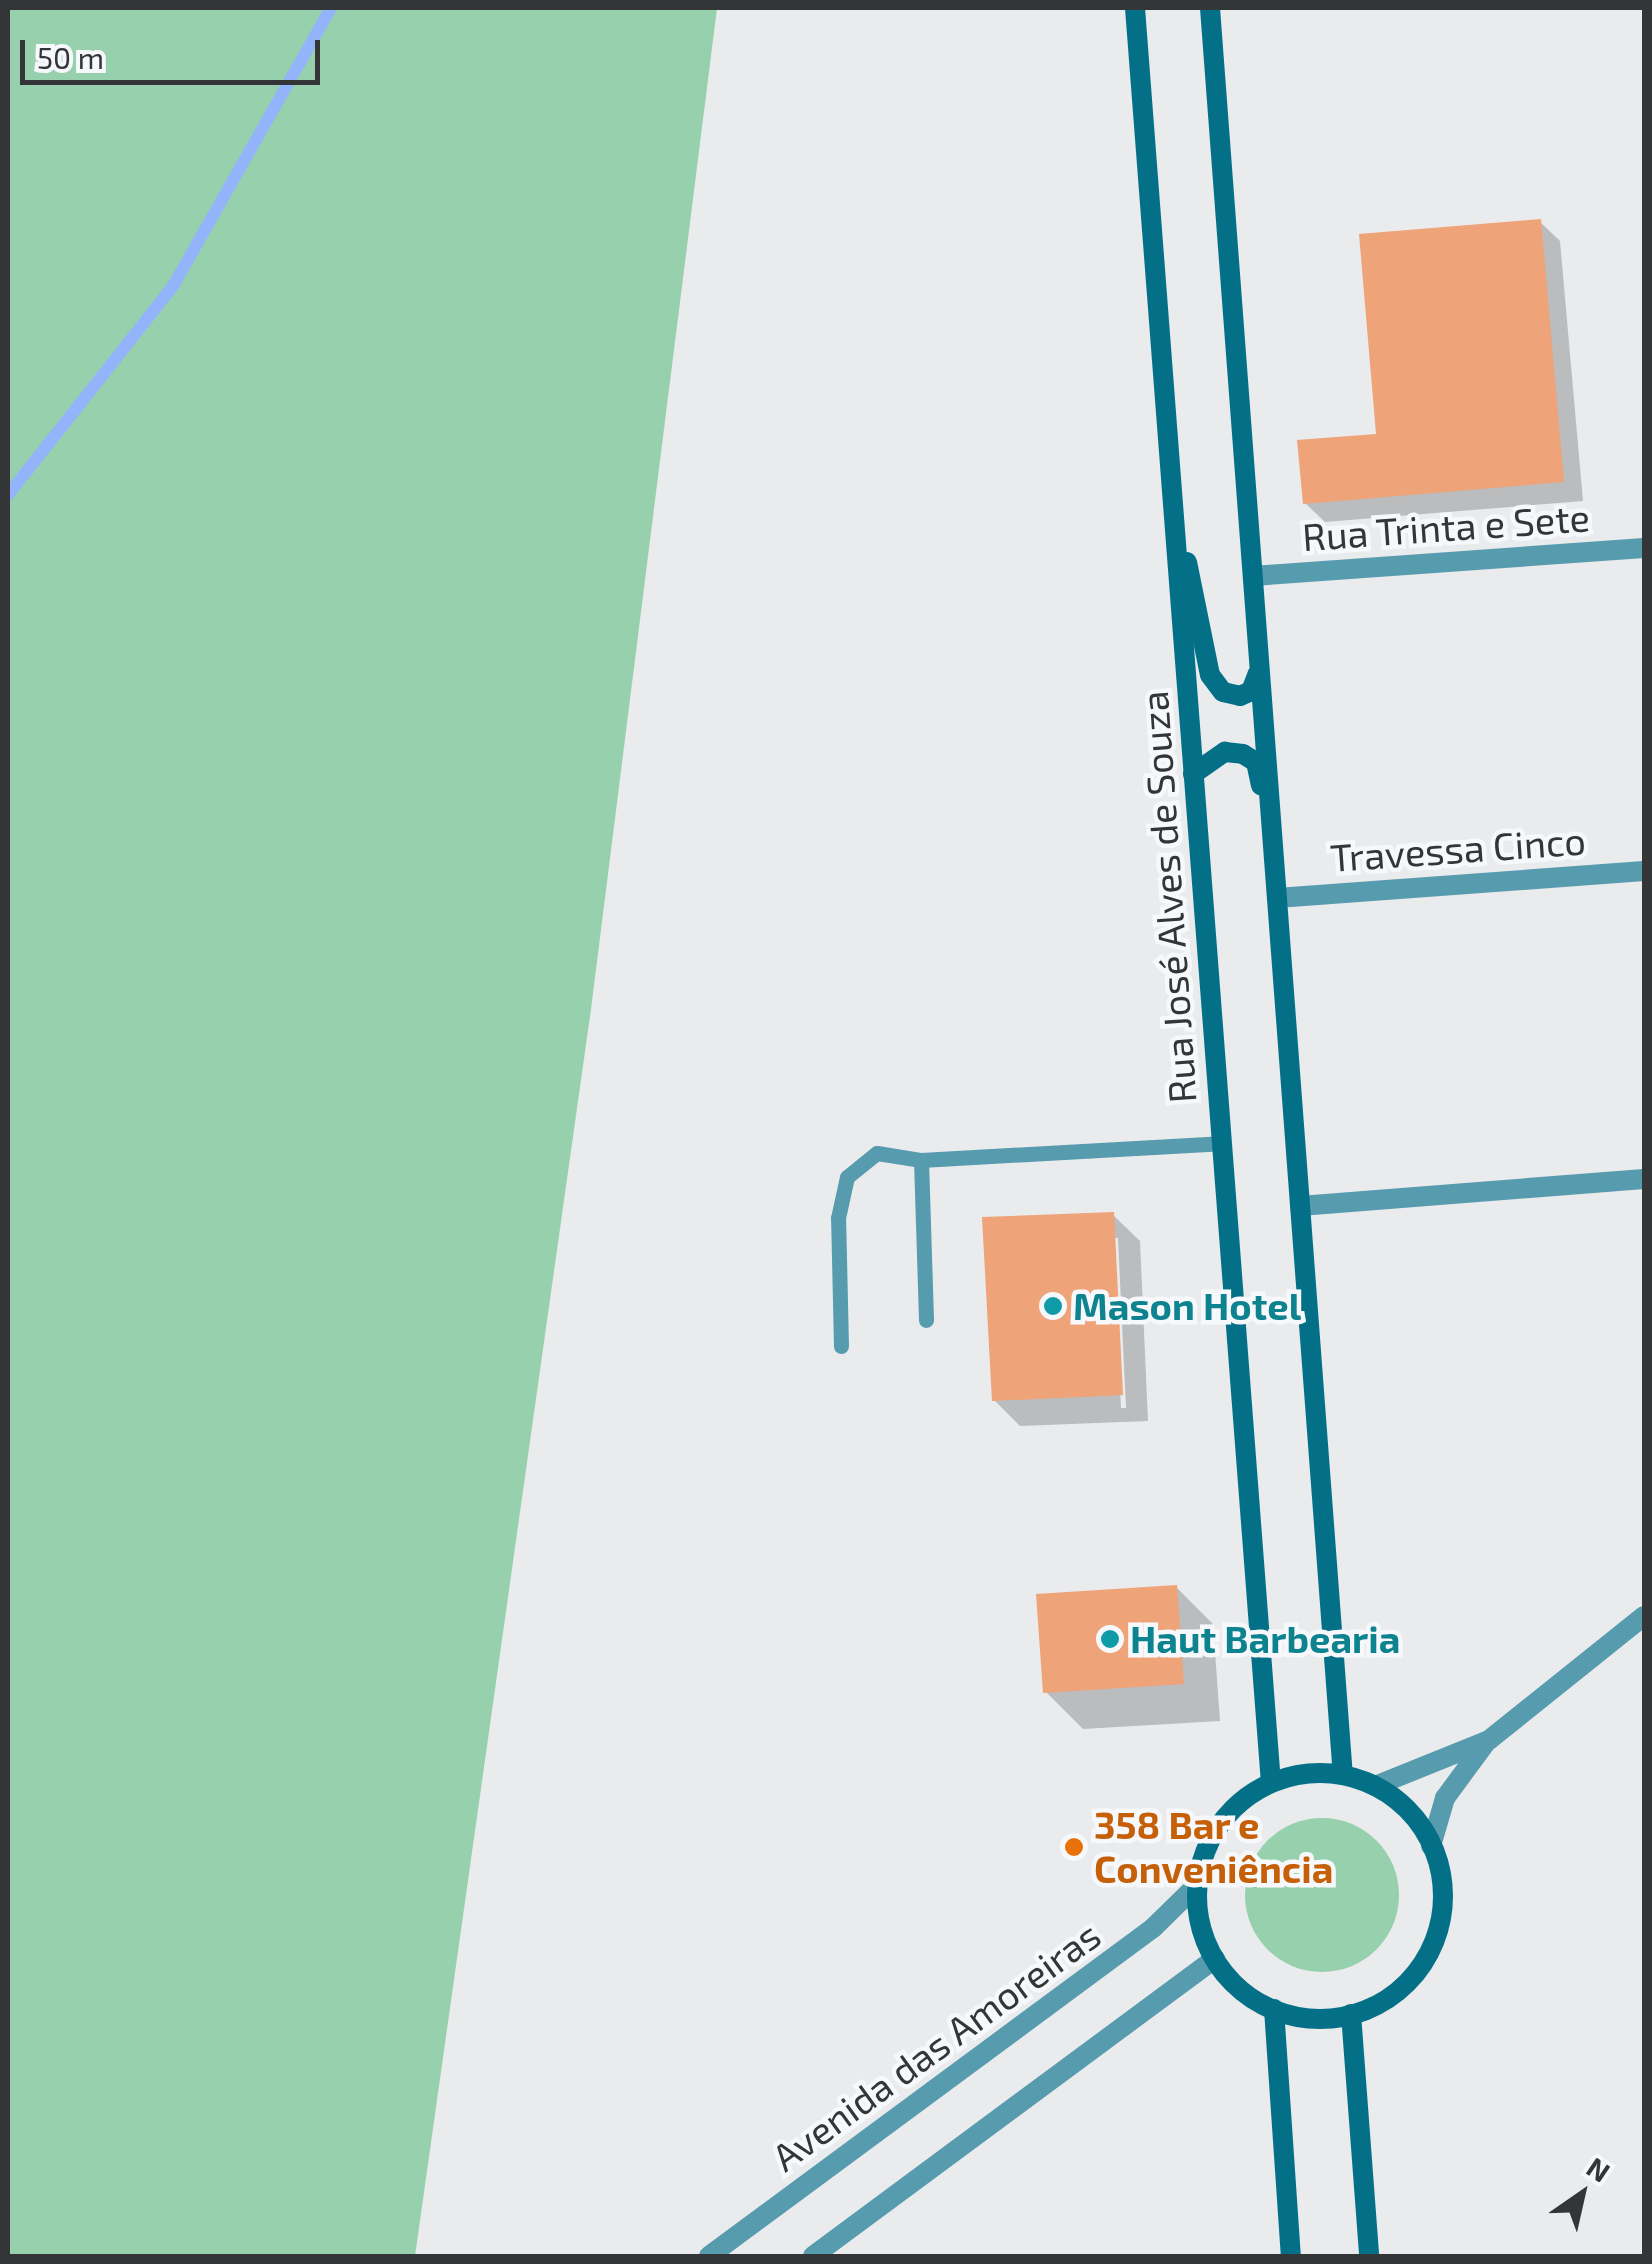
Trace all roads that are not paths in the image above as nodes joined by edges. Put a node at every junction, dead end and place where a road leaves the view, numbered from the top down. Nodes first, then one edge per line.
1 (1134, 8) edge
2 (1210, 8) edge
3 (1174, 517) junction
4 (1644, 548) edge
5 (1253, 576) junction
6 (1260, 668) junction
7 (1194, 774) junction
8 (1273, 841) junction
9 (1644, 871) edge
10 (1277, 898) junction
11 (1221, 1144) junction
12 (921, 1160) junction
13 (1644, 1178) edge
14 (1300, 1206) junction
15 (926, 1320) dead end
16 (841, 1346) dead end
17 (1644, 1616) edge
18 (1488, 1740) junction
19 (1343, 1774) junction
20 (1271, 1782) junction
21 (1375, 1786) junction
22 (1431, 1846) junction
23 (1198, 1884) junction
24 (1215, 1958) junction
25 (1274, 2009) junction
26 (1351, 2014) junction
27 (709, 2256) edge
28 (813, 2256) edge
29 (1290, 2256) edge
30 (1369, 2256) edge

1 - 3 main road, Rua José Alves de Souza
2 - 5 main road
3 - 6 main road
3 - 7 main road, Rua José Alves de Souza
4 - 5 street, Rua Trinta e Sete
5 - 6 main road
6 - 8 main road
7 - 8 main road
7 - 11 main road, Rua José Alves de Souza
8 - 10 main road
9 - 10 street, Travessa Cinco
10 - 14 main road
11 - 12 lane
11 - 20 main road, Rua José Alves de Souza
12 - 15 lane
12 - 16 lane
13 - 14 street
14 - 19 main road
17 - 18 street
18 - 21 street
18 - 22 street
19 - 20 main road
19 - 21 main road
20 - 23 main road
21 - 22 main road
22 - 26 main road
23 - 24 main road
23 - 27 street, Avenida das Amoreiras
24 - 25 main road
24 - 28 street
25 - 26 main road
25 - 29 main road
26 - 30 main road

